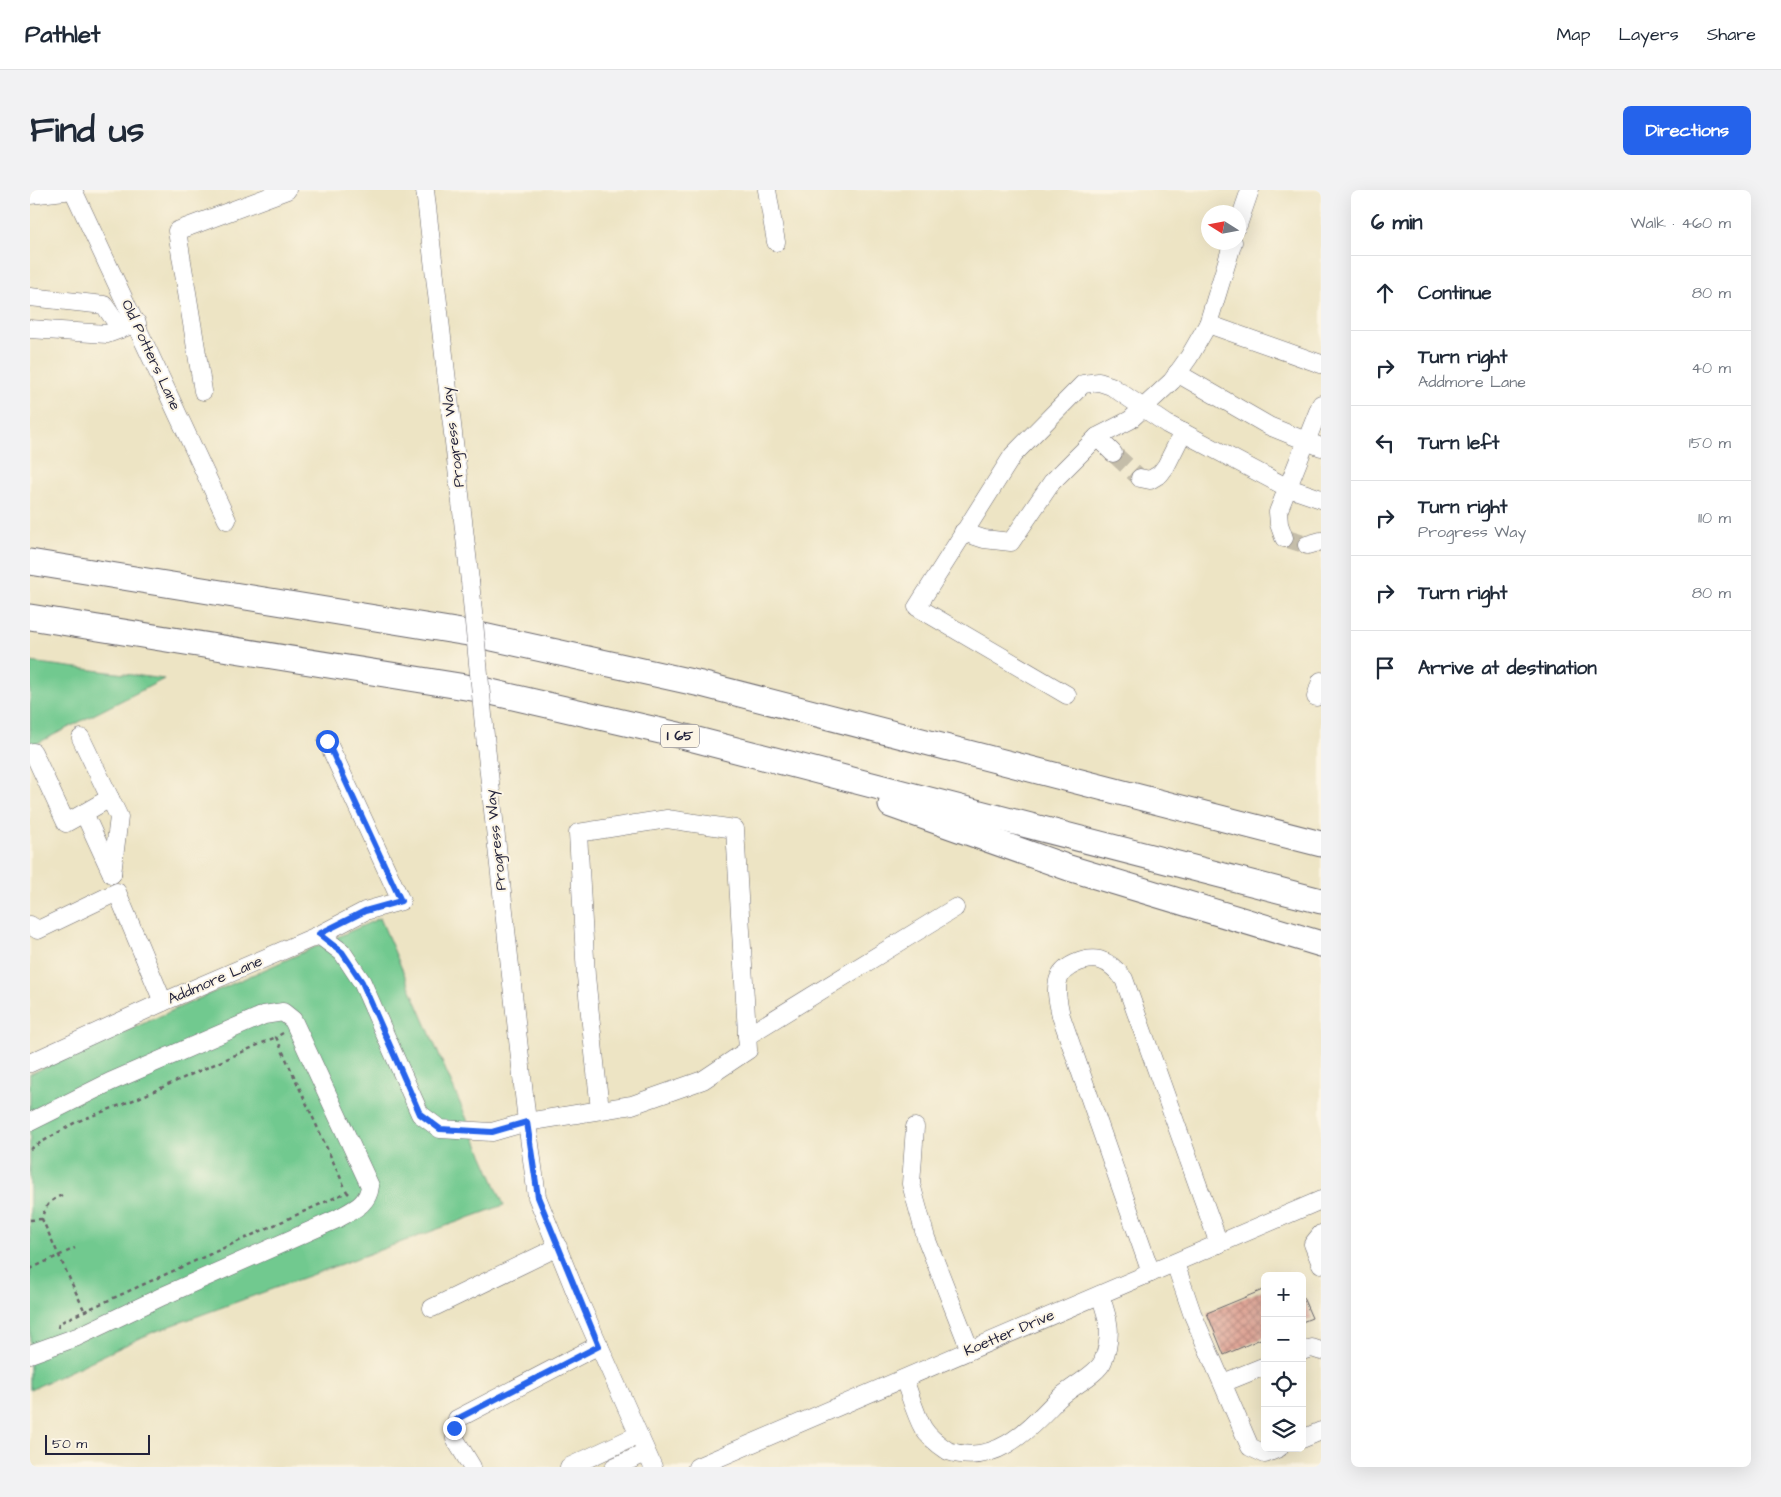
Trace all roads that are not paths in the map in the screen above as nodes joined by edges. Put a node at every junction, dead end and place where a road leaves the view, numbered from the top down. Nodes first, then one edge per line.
1 (73, 190) edge
2 (287, 190) edge
3 (425, 190) edge
4 (767, 190) edge
5 (1250, 190) edge
6 (30, 195) edge
7 (1245, 205) edge
8 (776, 242) dead end
9 (1231, 250) edge
10 (30, 297) edge
11 (1208, 324) junction
12 (129, 326) junction
13 (30, 329) edge
14 (1321, 364) edge
15 (1177, 374) junction
16 (203, 391) dead end
17 (1321, 404) edge
18 (1142, 409) junction
19 (1183, 432) junction
20 (1097, 437) junction
21 (1314, 444) edge
22 (1113, 453) tunnel mouth
23 (1140, 478) dead end
24 (1286, 488) junction
25 (1321, 500) edge
26 (227, 520) dead end
27 (962, 532) junction
28 (1284, 538) dead end
29 (30, 562) edge
30 (30, 617) edge
31 (1067, 695) dead end
32 (81, 738) dead end
33 (327, 741) dead end
34 (733, 750) junction
35 (33, 752) dead end
36 (1057, 774) junction
37 (110, 798) junction
38 (84, 813) junction
39 (1321, 826) edge
40 (1321, 844) edge
41 (112, 874) junction
42 (117, 892) junction
43 (1321, 901) edge
44 (955, 908) dead end
45 (30, 925) edge
46 (319, 934) junction
47 (1321, 944) edge
48 (163, 1002) junction
49 (747, 1036) junction
50 (30, 1063) edge
51 (600, 1110) junction
52 (30, 1122) edge
53 (527, 1122) junction
54 (915, 1127) dead end
55 (1321, 1200) edge
56 (1321, 1234) edge
57 (1219, 1244) junction
58 (558, 1247) junction
59 (1175, 1263) junction
60 (1321, 1264) edge
61 (1150, 1273) junction
62 (1100, 1295) junction
63 (432, 1308) dead end
64 (599, 1346) junction
65 (970, 1350) junction
66 (1306, 1350) edge
67 (1321, 1351) edge
68 (30, 1354) edge
69 (1261, 1368) edge
70 (904, 1378) junction
71 (1222, 1383) junction
72 (1321, 1431) edge
73 (638, 1435) junction
74 (1306, 1437) edge
75 (1269, 1452) edge
76 (650, 1460) edge
77 (472, 1467) edge
78 (569, 1467) edge
79 (614, 1467) edge
80 (697, 1467) edge

1 - 6 street
1 - 12 street, Old Potters Lane
2 - 16 street
3 - 53 street, Progress Way, bridge
4 - 8 street
5 - 7 street
9 - 11 street
10 - 12 street
11 - 14 street
11 - 15 street
12 - 13 street
12 - 26 street, Old Potters Lane
15 - 18 street
15 - 21 street
17 - 21 street
18 - 19 street
18 - 20 street
18 - 27 street
19 - 23 street
19 - 24 street
20 - 22 street
20 - 27 street
21 - 24 street
24 - 25 street
24 - 28 street
27 - 31 street
29 - 36 highway
30 - 34 highway, I 65
32 - 37 street
33 - 46 street, Addmore Lane
34 - 43 highway, I 65
34 - 47 highway
35 - 38 street
36 - 39 highway
36 - 40 highway
37 - 38 street
37 - 41 street
38 - 41 street
41 - 42 street
42 - 45 street
42 - 48 street
44 - 49 street
46 - 48 street, Addmore Lane
46 - 53 street
48 - 50 street, Addmore Lane
49 - 51 street
49 - 51 street
51 - 53 street
52 - 68 street
53 - 58 street, Progress Way
54 - 65 street
55 - 57 street, Koetter Drive
56 - 60 street
57 - 59 street, Koetter Drive
57 - 61 street
58 - 63 street
58 - 64 street, Progress Way
59 - 61 street, Koetter Drive
59 - 71 street
61 - 62 street, Koetter Drive
62 - 65 street, Koetter Drive
62 - 70 street
64 - 73 street, Progress Way
64 - 77 street
65 - 70 street, Koetter Drive
66 - 67 street
69 - 71 street
70 - 80 street, Koetter Drive
71 - 75 street
72 - 74 street
73 - 76 street, Progress Way
73 - 78 street
76 - 79 street

